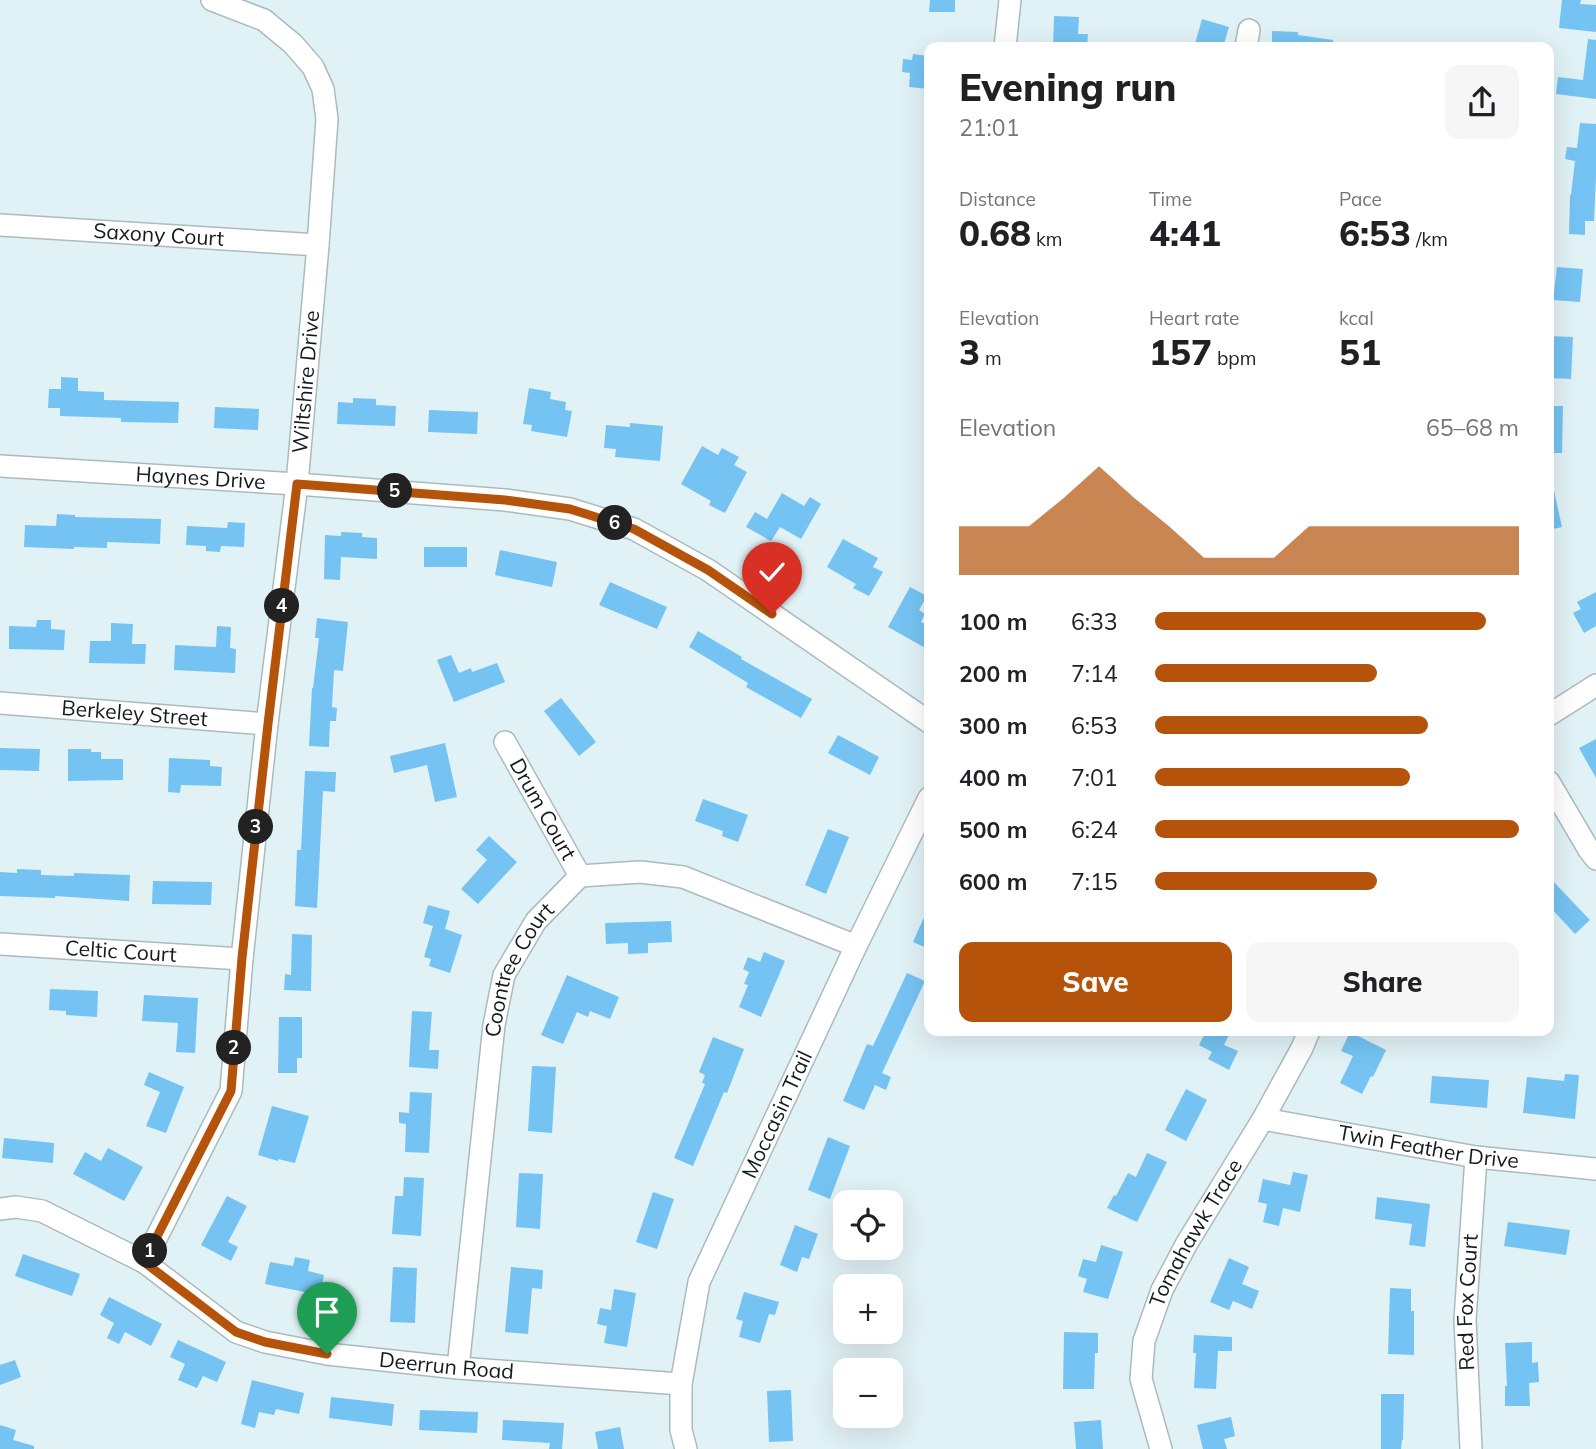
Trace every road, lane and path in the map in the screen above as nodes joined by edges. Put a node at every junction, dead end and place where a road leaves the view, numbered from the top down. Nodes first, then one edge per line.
1 (212, 0) edge
2 (1010, 0) edge
3 (1006, 42) edge
4 (0, 225) edge
5 (318, 245) junction
6 (0, 466) edge
7 (297, 484) junction
8 (1596, 685) edge
9 (0, 704) edge
10 (1554, 712) edge
11 (924, 719) edge
12 (268, 724) junction
13 (505, 742) dead end
14 (1554, 790) edge
15 (924, 808) edge
16 (1596, 859) edge
17 (580, 876) junction
18 (0, 944) edge
19 (856, 946) junction
20 (242, 958) junction
21 (1307, 1036) edge
22 (1264, 1119) junction
23 (1476, 1157) junction
24 (1596, 1169) edge
25 (0, 1209) edge
26 (144, 1262) junction
27 (458, 1368) junction
28 (681, 1384) junction
29 (686, 1449) edge
30 (1161, 1449) edge
31 (1471, 1449) edge

1 - 5 street, Wiltshire Drive
2 - 3 street
4 - 5 street, Saxony Court
5 - 7 street, Wiltshire Drive
6 - 7 street, Haynes Drive
7 - 11 street, Haynes Drive
7 - 12 street, Wiltshire Drive
8 - 10 street
9 - 12 street, Berkeley Street
12 - 20 street, Wiltshire Drive
13 - 17 street, Drum Court
14 - 16 street
15 - 19 street, Moccasin Trail
17 - 19 street
17 - 27 street, Coontree Court
18 - 20 street, Celtic Court
19 - 28 street, Moccasin Trail
20 - 26 street, Wiltshire Drive
21 - 22 street, Tomahawk Trace
22 - 23 street, Twin Feather Drive
22 - 30 street, Tomahawk Trace
23 - 24 street, Twin Feather Drive
23 - 31 street, Red Fox Court
25 - 26 street, Deerrun Road
26 - 27 street, Deerrun Road
27 - 28 street, Deerrun Road
28 - 29 street, Moccasin Trail

